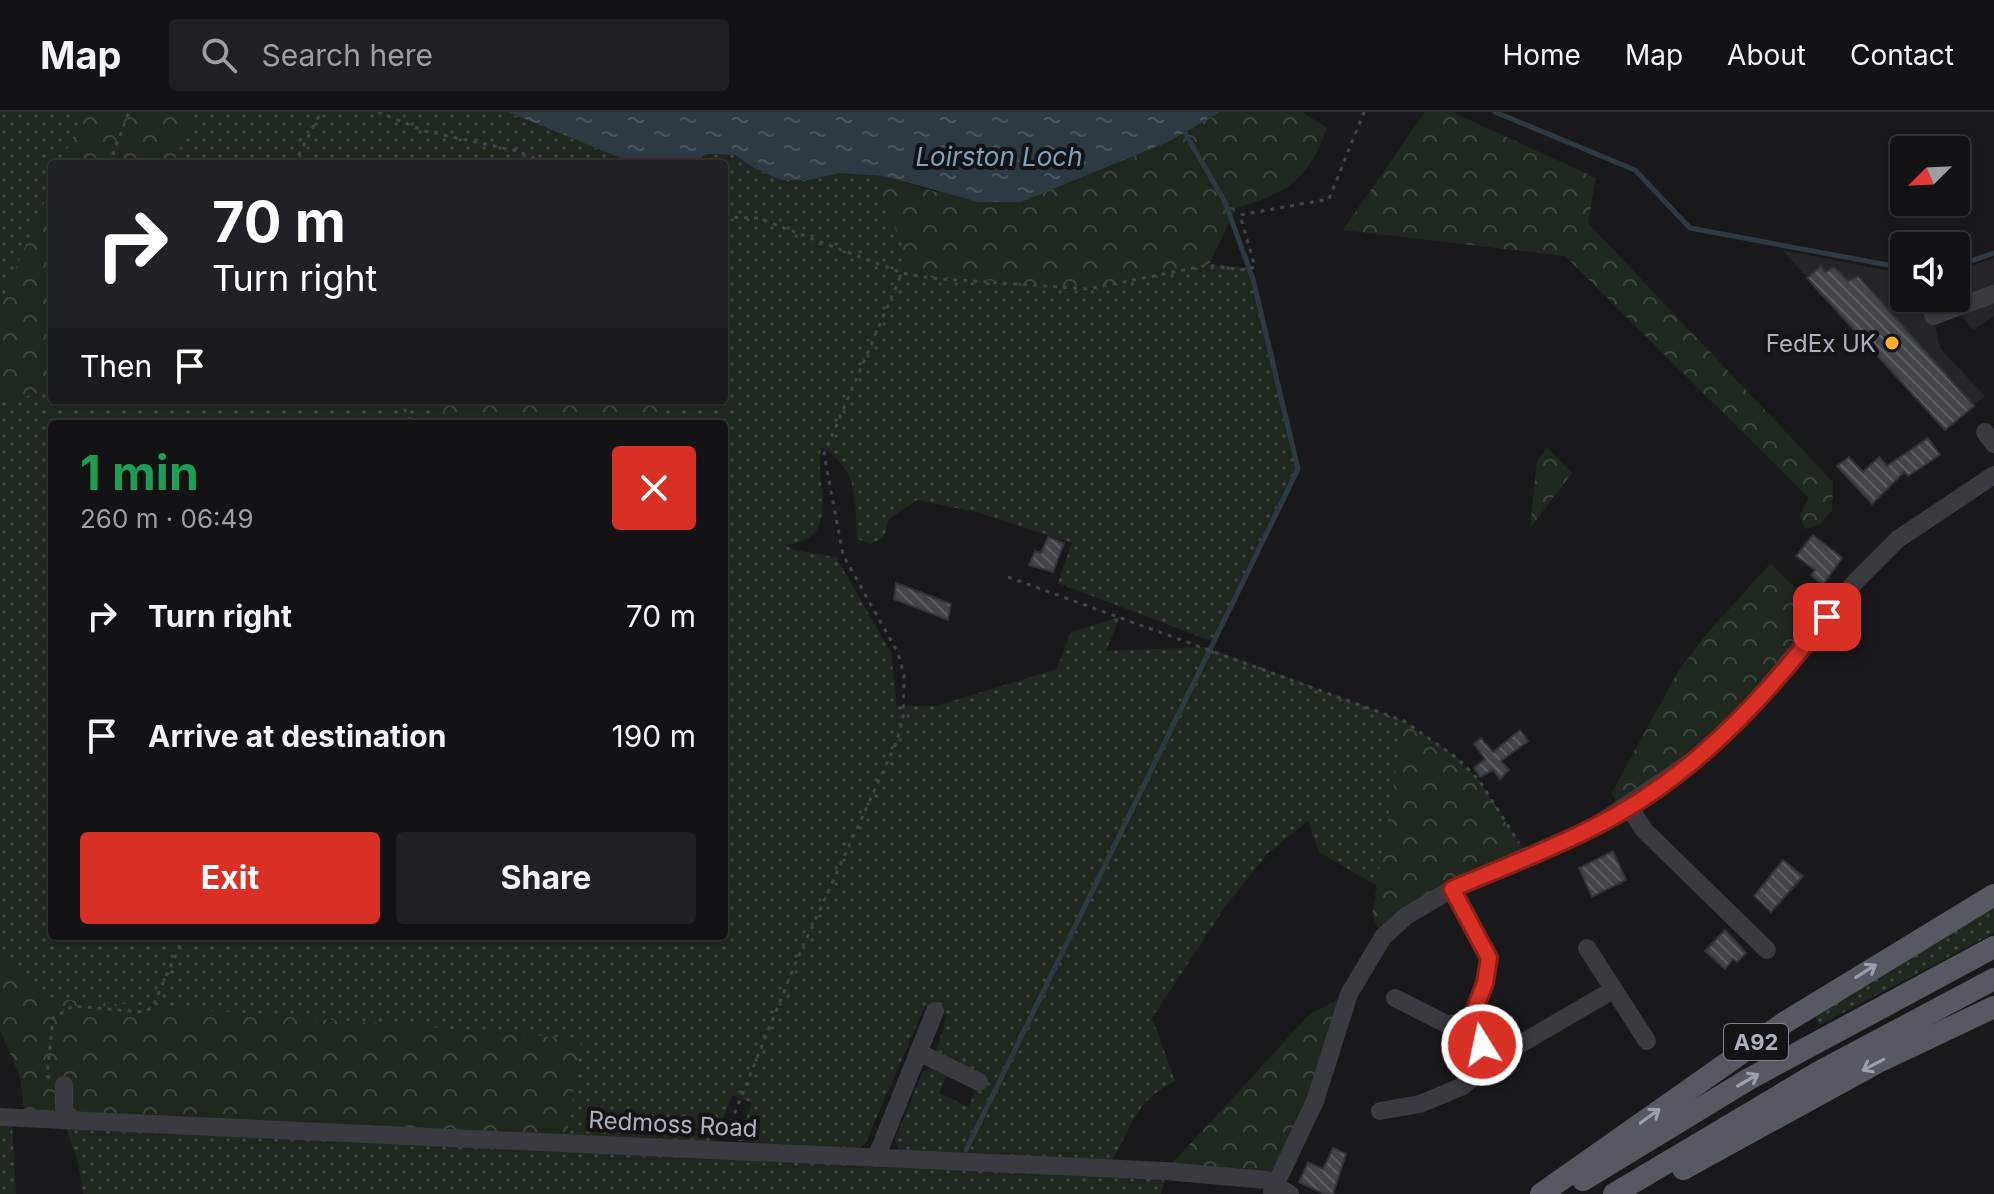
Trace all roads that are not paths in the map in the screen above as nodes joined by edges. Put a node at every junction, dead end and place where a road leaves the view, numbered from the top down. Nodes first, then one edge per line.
1 (1994, 294) edge
2 (1933, 316) dead end
3 (1994, 475) edge
4 (1629, 807) junction
5 (1452, 889) junction
6 (1994, 895) edge
7 (1994, 947) edge
8 (1587, 948) dead end
9 (1767, 950) dead end
10 (1994, 979) edge
11 (1613, 990) junction
12 (1395, 998) dead end
13 (1994, 1007) edge
14 (935, 1011) dead end
15 (1471, 1023) junction
16 (1647, 1041) dead end
17 (918, 1052) junction
18 (1491, 1061) junction
19 (979, 1082) dead end
20 (64, 1085) road end
21 (1380, 1111) dead end
22 (3, 1117) edge
23 (64, 1119) junction
24 (876, 1158) junction
25 (1279, 1191) edge
26 (1541, 1194) edge
27 (1562, 1194) edge
28 (1614, 1194) edge
29 (1640, 1194) edge

1 - 2 street
3 - 4 street
4 - 5 street
4 - 9 street
5 - 15 street
5 - 25 street
26 -> 6 main road, A92
27 -> 7 main road, A92
8 - 11 street
10 - 28 main road, A92
11 - 16 street
11 - 18 street
12 - 15 street
13 -> 29 main road
14 - 17 street
15 - 18 street
17 - 19 street
17 - 24 street
18 - 21 street
20 - 23 street
22 - 23 street, Redmoss Road
23 - 24 street, Redmoss Road
24 - 25 street, Redmoss Road

